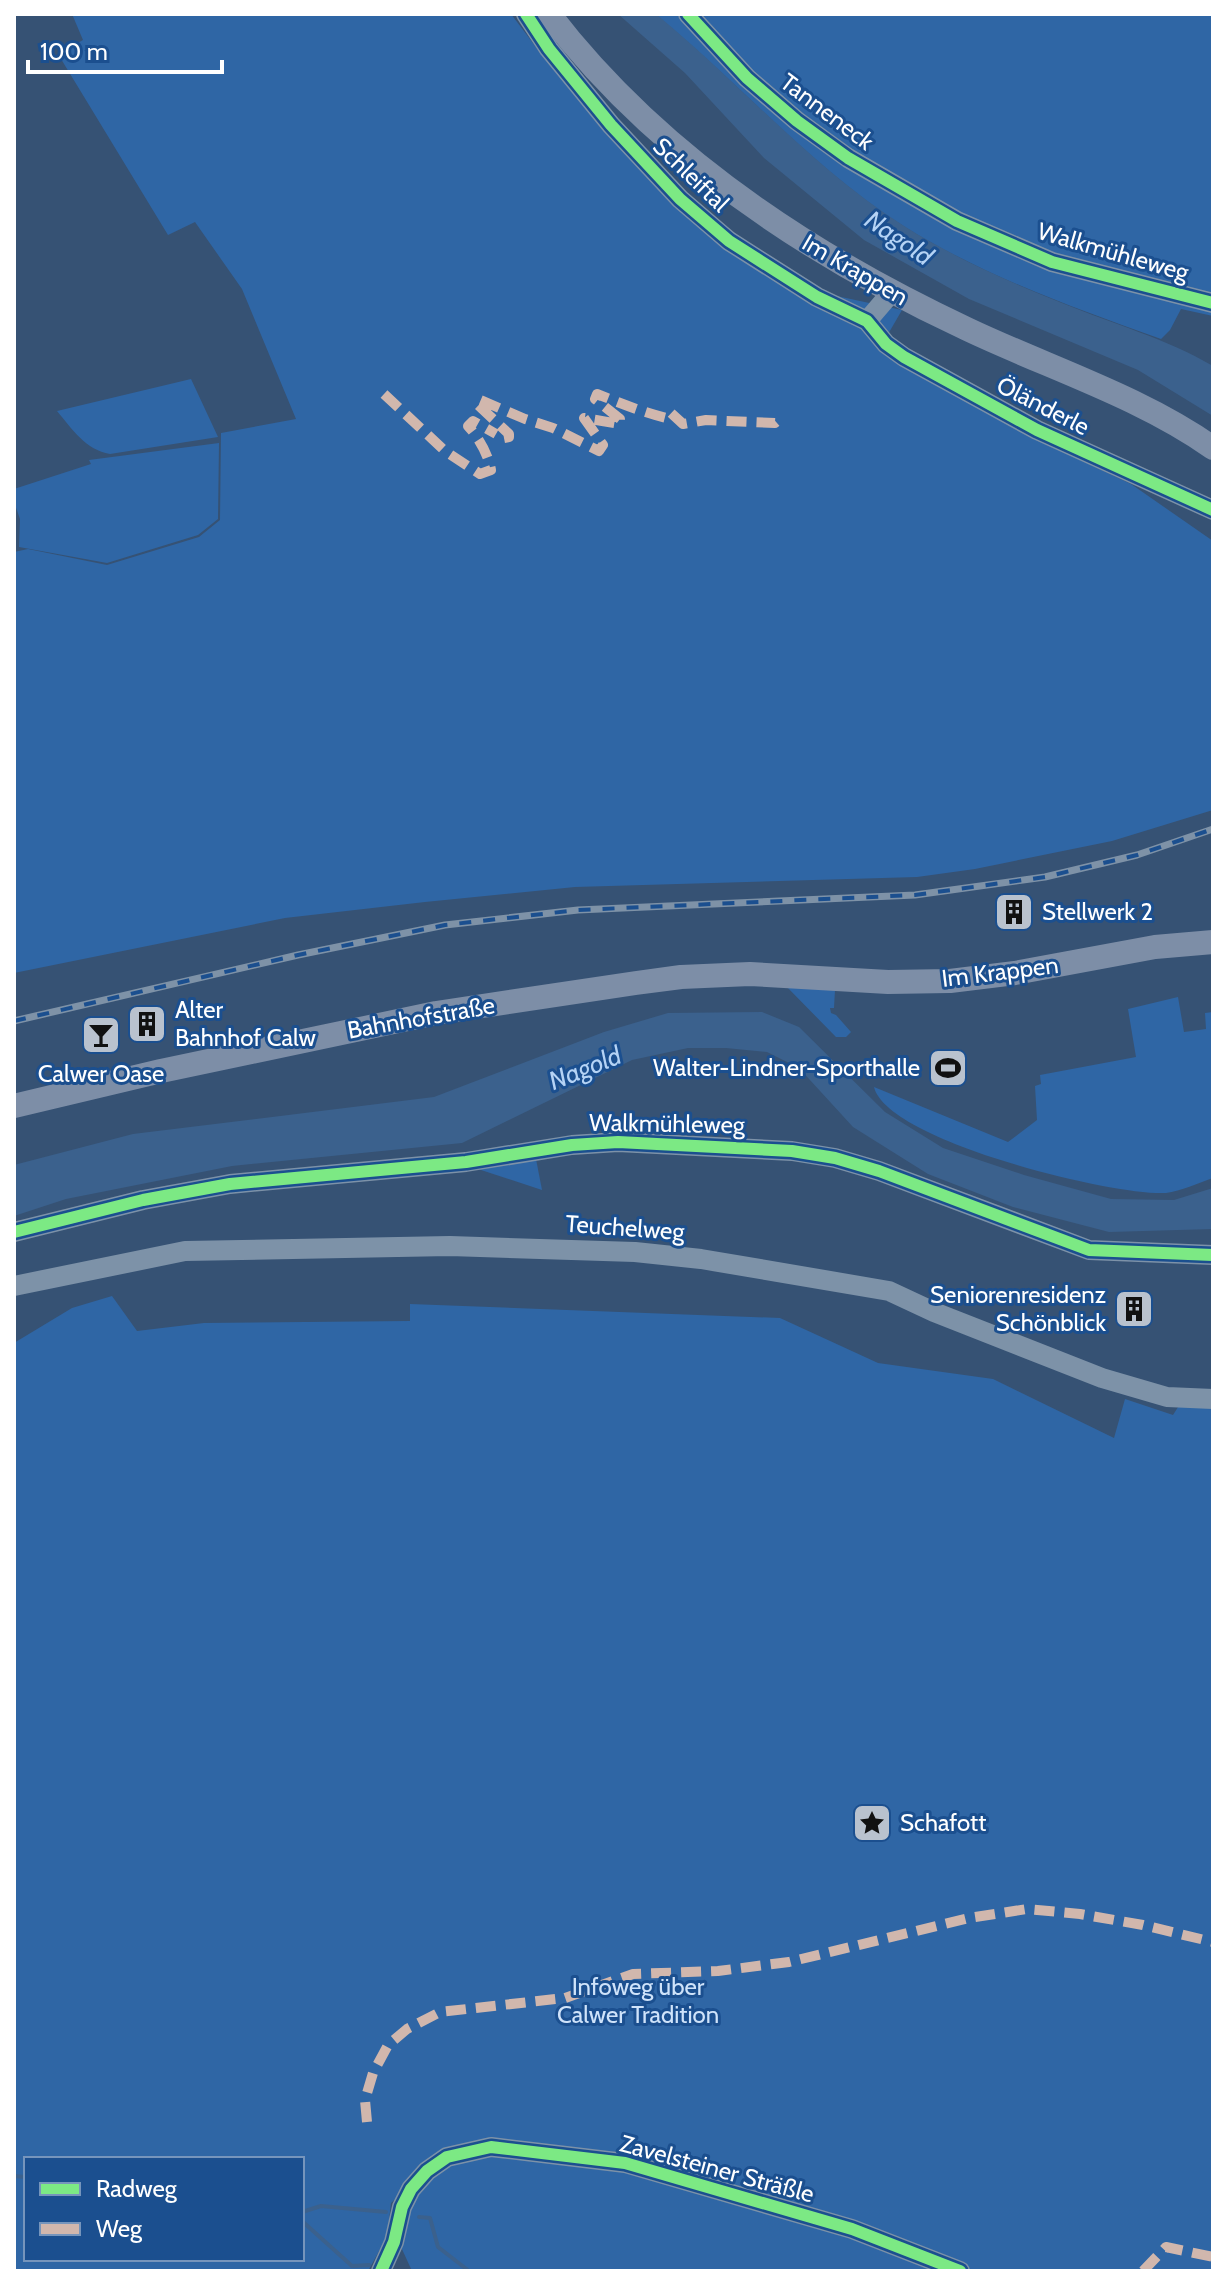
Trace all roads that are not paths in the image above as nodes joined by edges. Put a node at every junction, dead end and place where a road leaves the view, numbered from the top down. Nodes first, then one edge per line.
1 (526, 14) edge
2 (549, 14) edge
3 (688, 14) edge
4 (957, 221) joint
5 (891, 293) junction
6 (1213, 303) edge
7 (867, 321) junction
8 (1213, 448) edge
9 (1213, 510) edge
10 (1213, 942) edge
11 (786, 976) joint
12 (14, 1106) edge
13 (14, 1232) edge
14 (1213, 1255) edge
15 (14, 1286) edge
16 (1213, 1399) edge
17 (381, 2271) edge
18 (960, 2271) edge

1 - 7 street, Schleiftal
2 - 5 main road, Im Krappen
3 - 4 street, Tanneneck
4 - 6 street, Walkmühleweg
5 - 7 street
5 - 8 main road, Im Krappen
7 - 9 street, Öländerle
10 - 11 main road, Im Krappen
11 - 12 main road, Bahnhofstraße
13 - 14 street, Walkmühleweg
15 - 16 street, Teuchelweg
17 - 18 street, Zavelsteiner Sträßle

